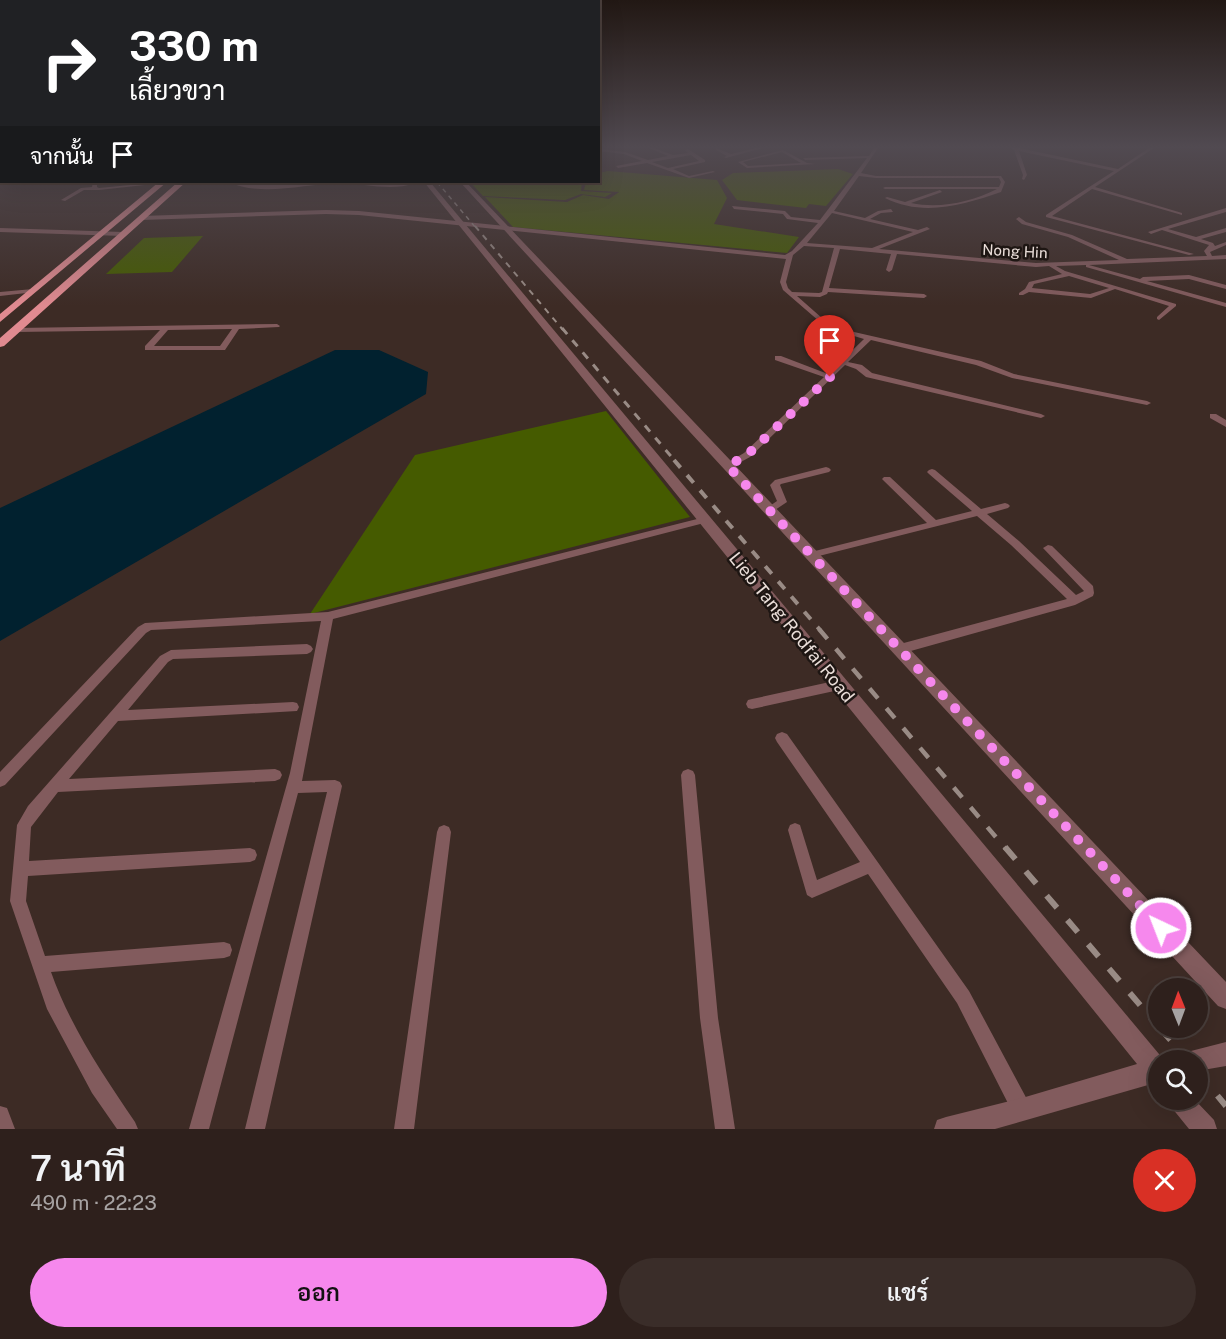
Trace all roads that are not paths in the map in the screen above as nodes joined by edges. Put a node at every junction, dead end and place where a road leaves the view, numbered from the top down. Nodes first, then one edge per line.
1 (140, 201) edge
2 (160, 201) edge
3 (438, 201) edge
4 (480, 201) edge
5 (837, 201) edge
6 (897, 201) edge
7 (913, 201) edge
8 (972, 201) edge
9 (1073, 201) edge
10 (1135, 201) edge
11 (906, 203) junction
12 (734, 207) dead end
13 (1226, 210) edge
14 (829, 211) junction
15 (891, 211) dead end
16 (1180, 214) dead end
17 (752, 215) dead end
18 (141, 218) junction
19 (789, 218) junction
20 (1019, 219) dead end
21 (865, 220) junction
22 (820, 222) junction
23 (462, 224) junction
24 (506, 228) junction
25 (927, 229) dead end
26 (1163, 229) junction
27 (0, 230) edge
28 (1226, 230) edge
29 (918, 232) junction
30 (1151, 232) dead end
31 (102, 233) junction
32 (123, 234) junction
33 (1195, 239) junction
34 (1185, 242) dead end
35 (1225, 243) edge
36 (804, 244) junction
37 (837, 248) junction
38 (871, 251) junction
39 (894, 253) junction
40 (1207, 254) junction
41 (790, 256) junction
42 (1226, 257) edge
43 (1127, 261) junction
44 (1083, 264) junction
45 (1049, 265) junction
46 (889, 270) dead end
47 (1068, 274) junction
48 (1134, 279) junction
49 (1226, 287) edge
50 (1116, 288) junction
51 (1028, 290) junction
52 (33, 291) junction
53 (826, 291) junction
54 (0, 294) edge
55 (789, 294) junction
56 (1021, 294) dead end
57 (924, 296) dead end
58 (1226, 305) edge
59 (1159, 318) dead end
60 (0, 320) edge
61 (278, 326) dead end
62 (237, 327) junction
63 (166, 328) junction
64 (16, 330) junction
65 (868, 339) junction
66 (0, 344) edge
67 (778, 358) dead end
68 (844, 363) junction
69 (830, 377) junction
70 (1147, 403) dead end
71 (1041, 416) dead end
72 (1213, 416) dead end
73 (1226, 424) edge
74 (728, 466) junction
75 (826, 470) dead end
76 (932, 472) dead end
77 (888, 479) dead end
78 (1005, 506) dead end
79 (769, 510) junction
80 (980, 512) junction
81 (705, 520) junction
82 (933, 523) junction
83 (1048, 548) dead end
84 (811, 555) junction
85 (1075, 601) junction
86 (327, 616) junction
87 (307, 649) dead end
88 (900, 649) junction
89 (839, 685) junction
90 (752, 704) dead end
91 (293, 707) dead end
92 (116, 716) junction
93 (782, 738) dead end
94 (275, 775) dead end
95 (688, 775) dead end
96 (0, 781) edge
97 (54, 786) junction
98 (293, 787) junction
99 (795, 830) dead end
100 (444, 831) dead end
101 (250, 855) dead end
102 (871, 865) junction
103 (20, 869) junction
104 (224, 950) dead end
105 (39, 965) junction
106 (1226, 998) edge
107 (1226, 1054) edge
108 (1208, 1057) edge
109 (1148, 1060) edge
110 (1148, 1074) edge
111 (1022, 1110) junction
112 (1189, 1110) edge
113 (0, 1115) edge
114 (5, 1129) edge
115 (128, 1129) edge
116 (199, 1129) edge
117 (255, 1129) edge
118 (404, 1129) edge
119 (725, 1129) edge
120 (946, 1129) edge
121 (1205, 1129) edge

1 - 31 highway
2 - 18 highway
3 - 23 street, Lieb Tang Rodfai Road
4 - 24 street
5 - 14 street
6 - 11 street
7 - 11 street
8 - 11 street
9 - 40 street
10 - 16 street
12 - 19 street
13 - 26 street
14 - 21 street
14 - 22 street
15 - 21 street
17 - 19 street
18 - 23 street
18 - 32 highway
19 - 22 street
20 - 43 street
21 - 29 street
22 - 36 street
23 - 24 street
23 - 81 street, Lieb Tang Rodfai Road
24 - 41 street
24 - 74 street
25 - 29 street
26 - 30 street
26 - 33 street
27 - 31 street
28 - 33 street
29 - 38 street
31 - 32 street
31 - 52 highway
32 - 64 highway
33 - 34 street
33 - 40 street
35 - 40 street
36 - 37 street, Nong Hin
36 - 41 street
37 - 38 street, Nong Hin
37 - 53 street
38 - 39 street, Nong Hin
39 - 45 street, Nong Hin
39 - 46 street
40 - 42 street, Nong Hin
40 - 43 street, Nong Hin
41 - 55 street
43 - 44 street, Nong Hin
44 - 45 street, Nong Hin
44 - 48 street
45 - 47 street
47 - 50 street
47 - 51 street
48 - 49 street
48 - 58 street
50 - 51 street
50 - 59 street
51 - 56 street
52 - 54 street
52 - 60 highway
53 - 55 street
53 - 57 street
55 - 65 street
61 - 62 street
62 - 63 street
62 - 63 street
63 - 64 street
64 - 66 highway
65 - 68 street
65 - 70 street
67 - 69 street
68 - 69 street
68 - 71 street
69 - 74 street
72 - 73 street
74 - 79 street
75 - 79 street
76 - 80 street
77 - 82 street
78 - 80 street
79 - 84 street
80 - 82 street
80 - 85 street
81 - 86 street
81 - 89 street, Lieb Tang Rodfai Road
82 - 84 street
83 - 85 street
84 - 88 street
85 - 88 street
86 - 96 street
86 - 98 street
87 - 92 street
88 - 106 street
89 - 90 street
89 - 109 street, Lieb Tang Rodfai Road
91 - 92 street
92 - 97 street
93 - 102 street
94 - 97 street
95 - 119 street
97 - 103 street
98 - 116 street
98 - 117 street
99 - 102 street
100 - 118 street
101 - 103 street
102 - 111 street
103 - 105 street
104 - 105 street
105 - 115 street
107 - 108 street
110 - 111 street
111 - 120 street
112 - 121 street
113 - 114 street

